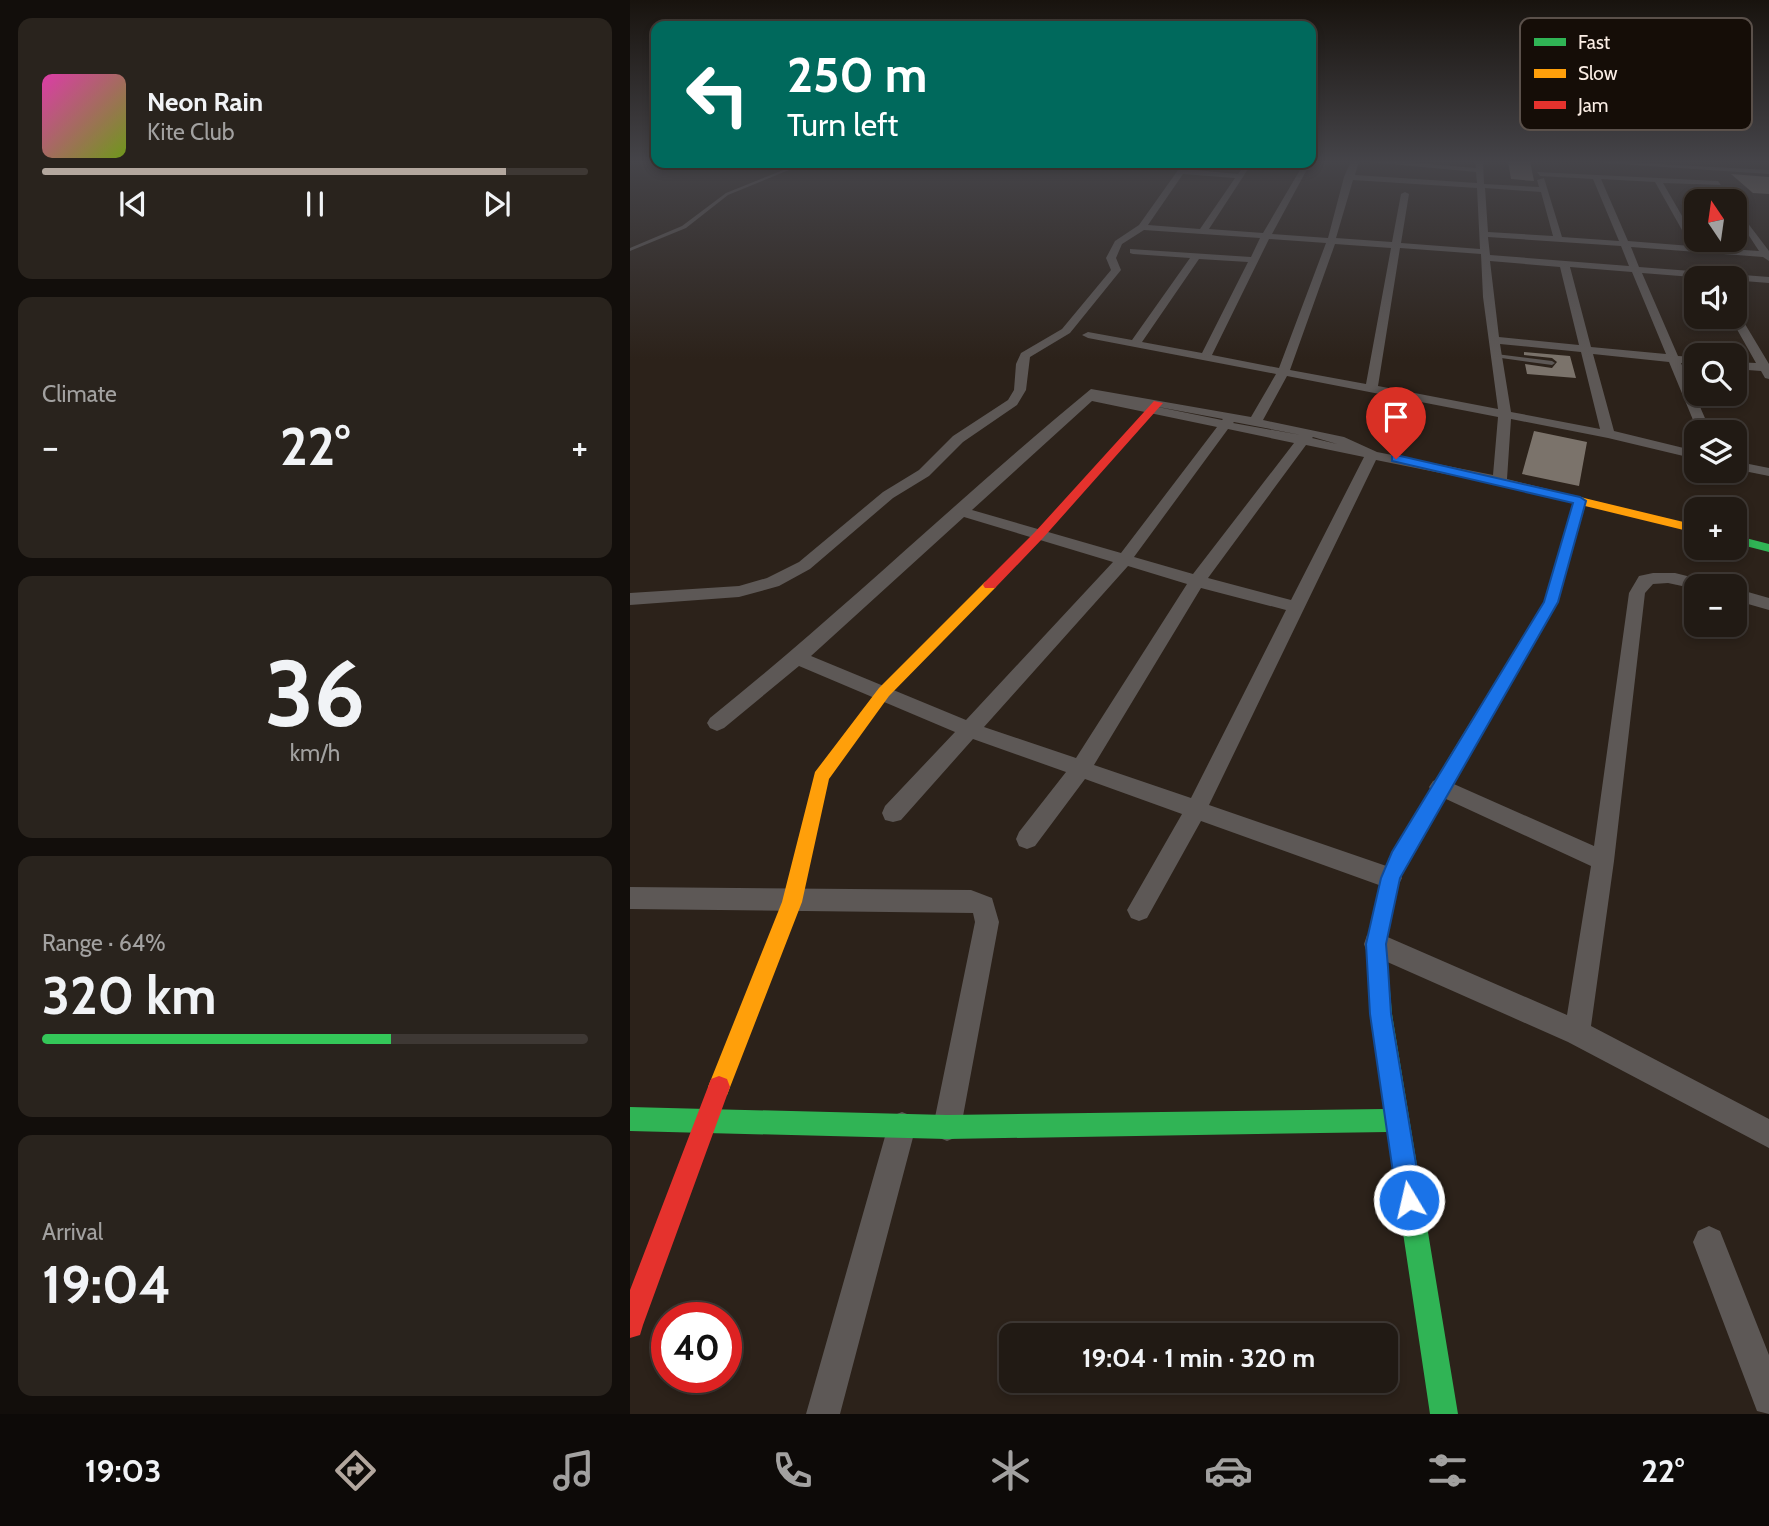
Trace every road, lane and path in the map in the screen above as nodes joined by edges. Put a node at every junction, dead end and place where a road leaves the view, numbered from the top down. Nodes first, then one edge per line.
1 (684, 227) edge
2 (1142, 227) joint
3 (1206, 227) edge
4 (1271, 227) edge
5 (1335, 227) edge
6 (1399, 227) edge
7 (1484, 227) edge
8 (1554, 227) edge
9 (1618, 227) edge
10 (1748, 227) edge
11 (1203, 231) junction
12 (1485, 234) junction
13 (1266, 236) junction
14 (1558, 239) junction
15 (1331, 241) junction
16 (1625, 244) junction
17 (1396, 246) junction
18 (1684, 248) edge
19 (630, 250) edge
20 (1133, 251) dead end
21 (1727, 252) edge
22 (1487, 255) junction
23 (1196, 256) junction
24 (1768, 256) edge
25 (1255, 260) junction
26 (1564, 264) junction
27 (1636, 270) junction
28 (1684, 274) edge
29 (1747, 279) edge
30 (1769, 280) edge
31 (1743, 329) edge
32 (1088, 335) dead end
33 (1494, 340) junction
34 (1135, 344) junction
35 (1586, 349) junction
36 (1206, 356) junction
37 (1496, 356) junction
38 (1674, 359) junction
39 (1684, 360) edge
40 (1552, 363) dead end
41 (1747, 367) edge
42 (1768, 371) edge
43 (1283, 373) junction
44 (1371, 389) junction
45 (1155, 406) junction
46 (1505, 416) junction
47 (1700, 420) edge
48 (1228, 421) junction
49 (1255, 422) junction
50 (1608, 434) junction
51 (1306, 437) junction
52 (1684, 453) edge
53 (1372, 454) junction
54 (1747, 468) edge
55 (1769, 472) edge
56 (1500, 481) junction
57 (1580, 501) junction
58 (958, 512) junction
59 (1684, 527) edge
60 (1039, 535) junction
61 (1747, 542) edge
62 (1769, 548) edge
63 (1124, 560) junction
64 (1684, 580) edge
65 (1197, 581) junction
66 (1747, 598) edge
67 (630, 599) edge
68 (1769, 604) edge
69 (1296, 607) junction
70 (797, 658) junction
71 (884, 692) junction
72 (717, 723) dead end
73 (968, 729) junction
74 (1082, 768) junction
75 (1440, 787) junction
76 (1196, 809) junction
77 (893, 813) dead end
78 (1027, 839) dead end
79 (1603, 861) junction
80 (1390, 878) junction
81 (630, 898) edge
82 (792, 902) junction
83 (1139, 910) dead end
84 (1376, 944) junction
85 (1577, 1032) junction
86 (630, 1119) edge
87 (1396, 1121) junction
88 (705, 1123) junction
89 (902, 1126) junction
90 (947, 1127) junction
91 (1769, 1134) edge
92 (1709, 1242) dead end
93 (630, 1325) edge
94 (1769, 1399) edge
95 (824, 1414) edge
96 (1444, 1414) edge

1 - 19 lane
2 - 11 street
2 - 67 street
3 - 11 street
4 - 13 street
5 - 15 street
6 - 17 street
7 - 12 street
8 - 14 street
9 - 16 street
10 - 24 street
11 - 13 street
12 - 14 street
12 - 22 street
13 - 15 street
13 - 25 street
14 - 16 street
15 - 17 street
15 - 43 street
16 - 18 street
16 - 27 street
17 - 22 street
17 - 44 street
20 - 23 street
21 - 24 street
22 - 26 street
22 - 33 street
23 - 25 street
23 - 34 street
25 - 36 street
26 - 27 street
26 - 35 street
27 - 28 street
27 - 38 street
29 - 30 street
31 - 42 street
32 - 34 street
33 - 35 street
33 - 37 street
34 - 36 street
35 - 38 street
35 - 50 street
36 - 43 street
37 - 40 lane
37 - 46 street
38 - 39 street
38 - 47 street
41 - 42 street
43 - 44 street
43 - 49 street
44 - 46 street
45 - 48 street
45 - 58 street
45 - 60 street
46 - 50 street
46 - 56 street
48 - 49 street
48 - 51 street
48 - 63 street
49 - 51 street
50 - 52 street
51 - 53 street
51 - 65 street
53 - 56 street
53 - 69 street
54 - 55 street
56 - 57 street
57 - 59 street
57 - 75 street
58 - 60 street
58 - 70 street
60 - 63 street
60 - 71 street
61 - 62 street
63 - 65 street
63 - 73 street
64 - 79 street
65 - 69 street
65 - 74 street
66 - 68 street
69 - 76 street
70 - 71 street
70 - 72 street
71 - 73 street
71 - 82 street
73 - 74 street
73 - 77 street
74 - 76 street
74 - 78 street
75 - 79 street
75 - 80 street
76 - 80 street
76 - 83 street
79 - 85 street
80 - 84 street
81 - 82 street
82 - 88 street
82 - 90 street
84 - 85 street
84 - 87 street
85 - 91 street
86 - 88 street
87 - 90 street
87 - 96 street
88 - 89 street
88 - 93 street
89 - 90 street
89 - 95 street
92 - 94 street

